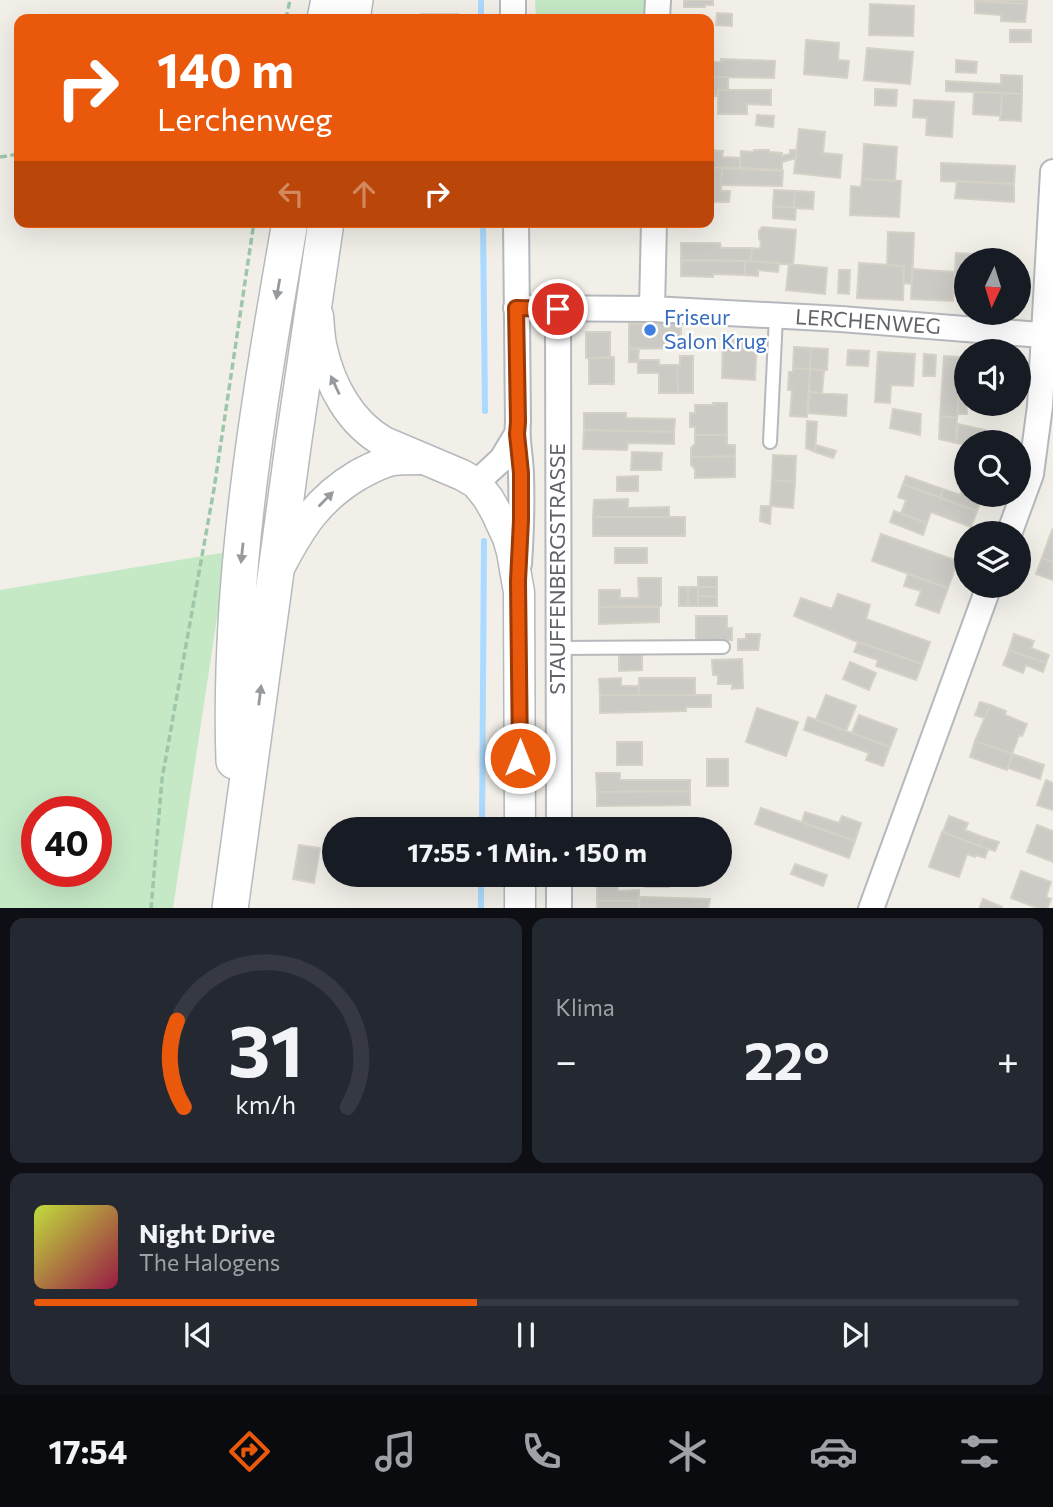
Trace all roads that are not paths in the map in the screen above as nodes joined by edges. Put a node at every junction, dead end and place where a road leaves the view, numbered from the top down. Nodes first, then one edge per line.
1 (1053, 172) edge
2 (289, 228) edge
3 (325, 228) edge
4 (516, 228) edge
5 (654, 228) edge
6 (1051, 241) edge
7 (316, 295) junction
8 (516, 308) junction
9 (558, 309) junction
10 (652, 309) junction
11 (776, 316) junction
12 (1049, 336) edge
13 (517, 434) junction
14 (770, 442) dead end
15 (424, 459) junction
16 (475, 483) junction
17 (1014, 521) edge
18 (275, 576) junction
19 (518, 581) junction
20 (985, 598) edge
21 (723, 647) dead end
22 (557, 648) junction
23 (520, 817) edge
24 (559, 817) edge
25 (520, 887) edge
26 (559, 887) edge
27 (219, 908) edge
28 (230, 908) edge
29 (520, 908) edge
30 (559, 908) edge
31 (872, 908) edge

1 - 6 street
2 -> 27 main road
3 - 7 main road
4 - 8 street
5 - 10 street
6 - 12 street
15 -> 7 street
7 - 18 main road
8 - 9 street, LERCHENWEG
8 - 13 street
9 - 10 street, LERCHENWEG
9 - 22 street, STAUFFENBERGSTRASSE
10 - 11 street, LERCHENWEG
11 - 12 street, LERCHENWEG
11 - 14 lane
12 - 17 street
13 - 16 street
13 - 19 street
15 - 16 street
18 -> 15 street
16 - 19 street
28 -> 18 main road
19 - 23 street
20 - 31 street
21 - 22 lane
22 - 24 street, STAUFFENBERGSTRASSE
25 - 29 street
26 - 30 street

